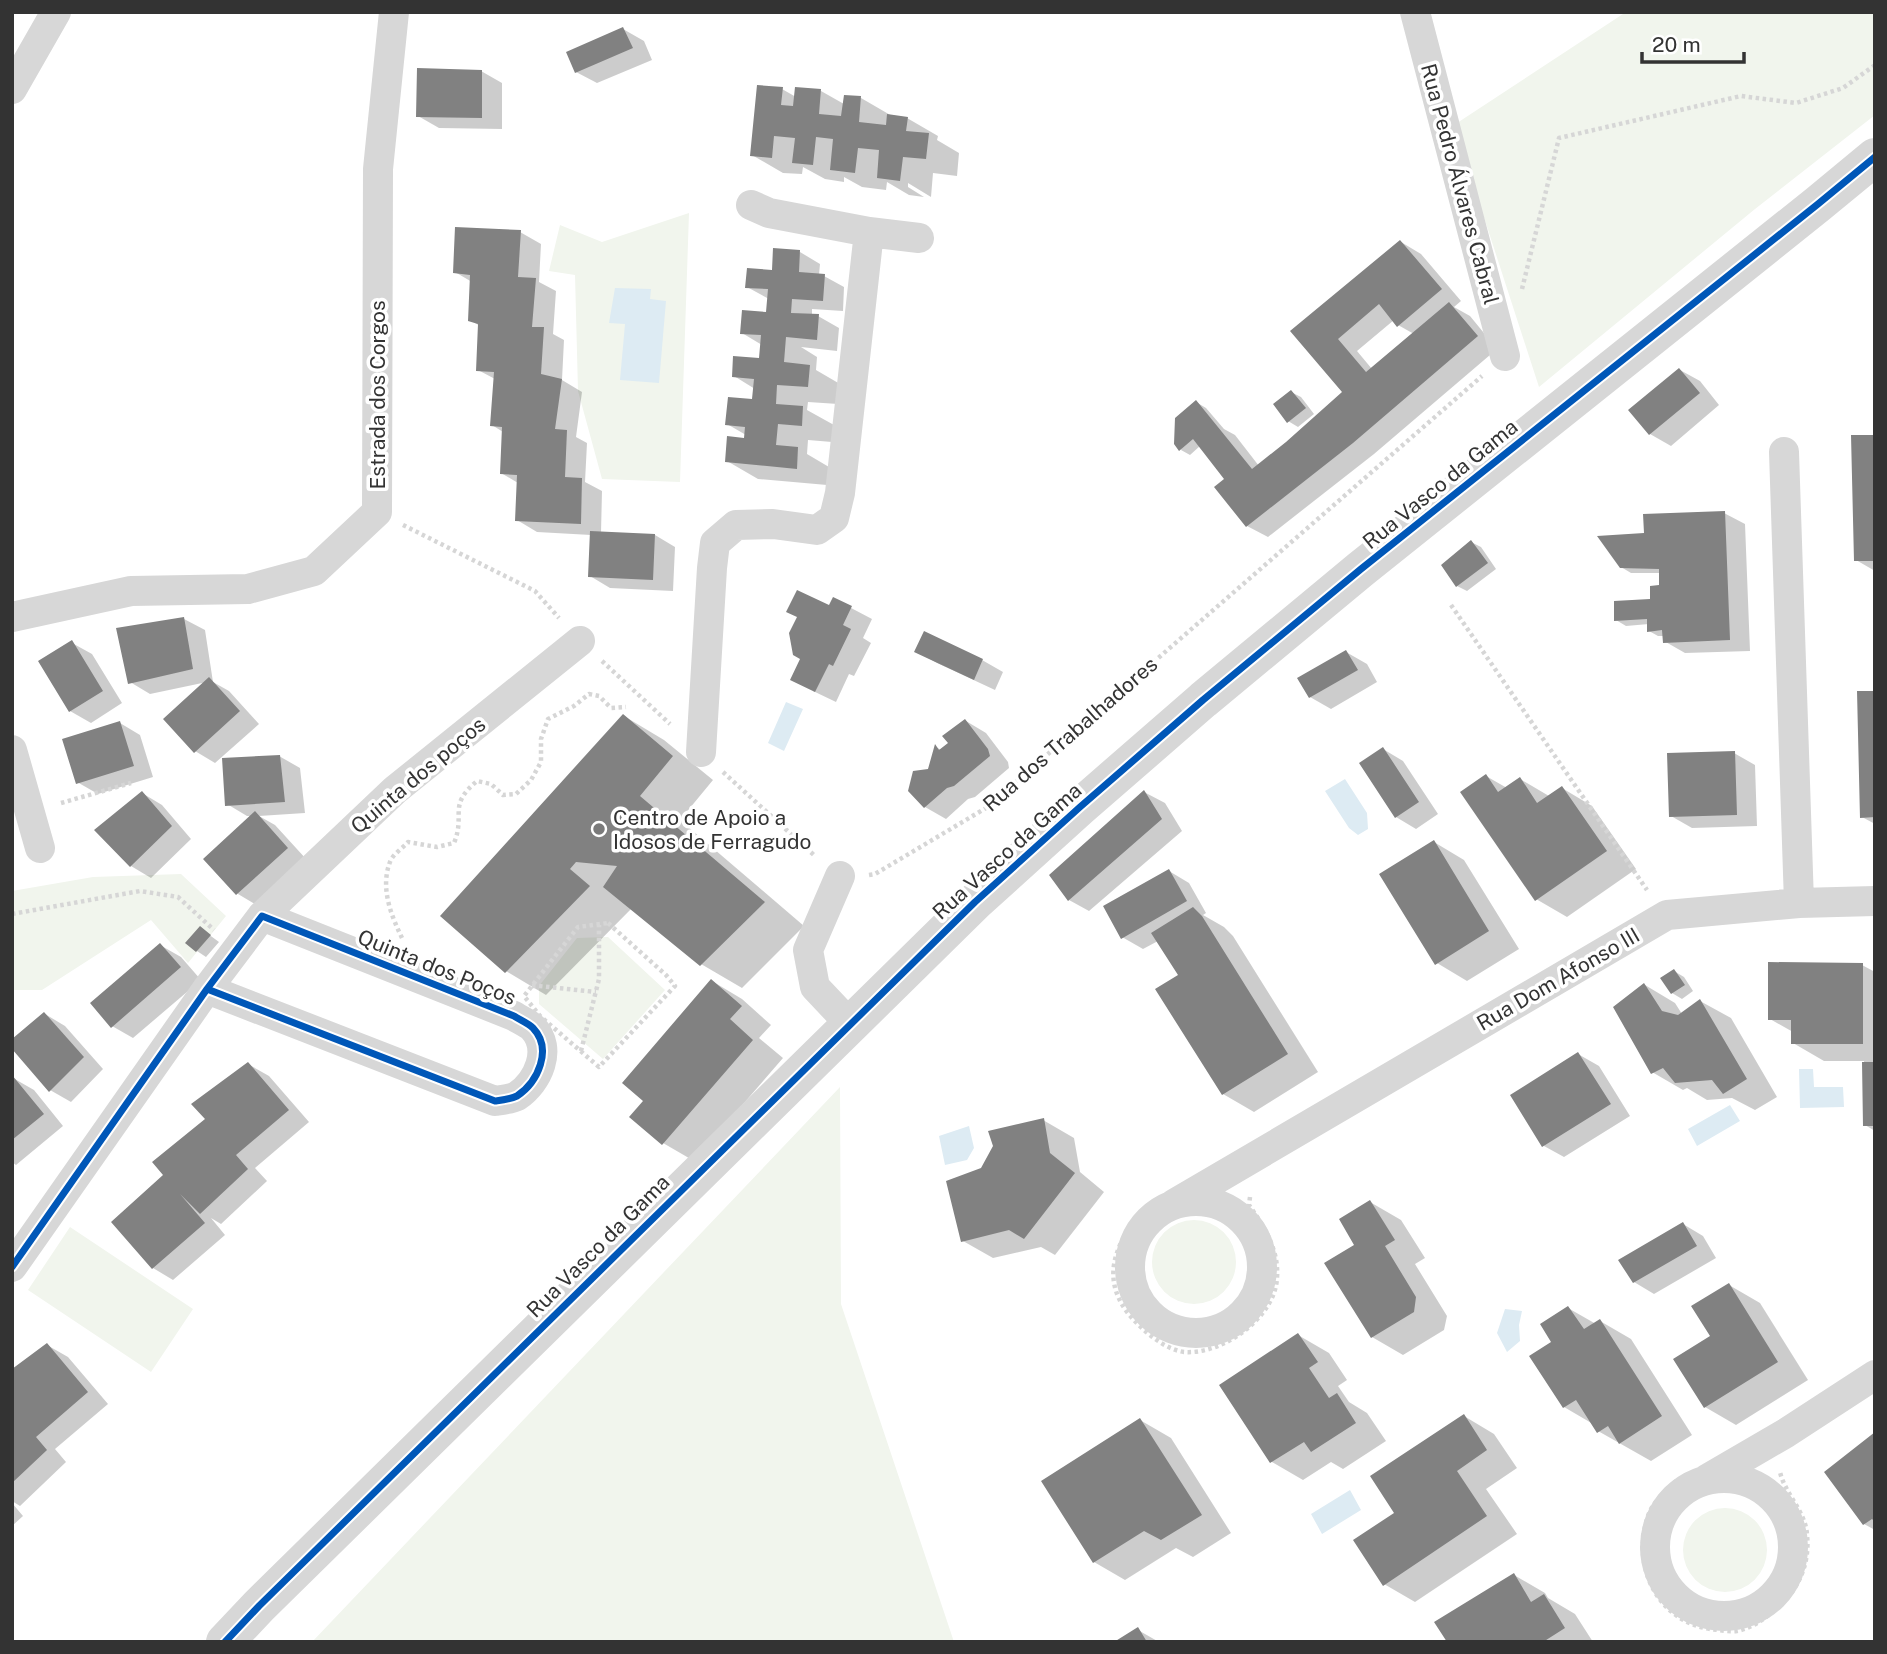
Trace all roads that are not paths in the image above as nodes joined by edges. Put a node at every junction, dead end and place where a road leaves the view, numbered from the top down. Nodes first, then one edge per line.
1 (56, 12) edge
2 (394, 12) edge
3 (1415, 12) edge
4 (12, 89) edge
5 (1875, 157) edge
6 (751, 205) dead end
7 (869, 232) junction
8 (919, 238) dead end
9 (1505, 356) road end
10 (1784, 453) dead end
11 (12, 617) edge
12 (580, 641) road end
13 (12, 750) edge
14 (701, 752) road end
15 (40, 848) dead end
16 (840, 876) road end
17 (1875, 901) edge
18 (1799, 903) junction
19 (262, 916) junction
20 (207, 989) junction
21 (850, 1024) junction
22 (1270, 1149) junction
23 (1174, 1204) junction
24 (1237, 1215) junction
25 (12, 1266) edge
26 (1875, 1375) edge
27 (1786, 1433) junction
28 (1694, 1479) junction
29 (1770, 1495) junction
30 (225, 1642) edge

1 - 4 street
2 - 11 street, Estrada dos Corgos
3 - 9 street, Rua Pedro Álvares Cabral
5 - 21 street, Rua Vasco da Gama
6 - 7 street
7 - 8 street
7 - 14 street
10 - 18 street
12 - 19 street, Quinta dos poços
13 - 15 street
16 - 21 street
17 - 18 street, Rua Dom Afonso III
18 - 22 street, Rua Dom Afonso III
19 - 20 street
19 - 20 street, Quinta dos Poços
20 - 25 street
21 - 30 street, Rua Vasco da Gama
22 - 23 street, Rua Dom Afonso III
22 - 24 street
23 - 24 street
23 - 24 street
26 - 27 street
27 - 28 street
27 - 29 street
28 - 29 street
28 - 29 street

